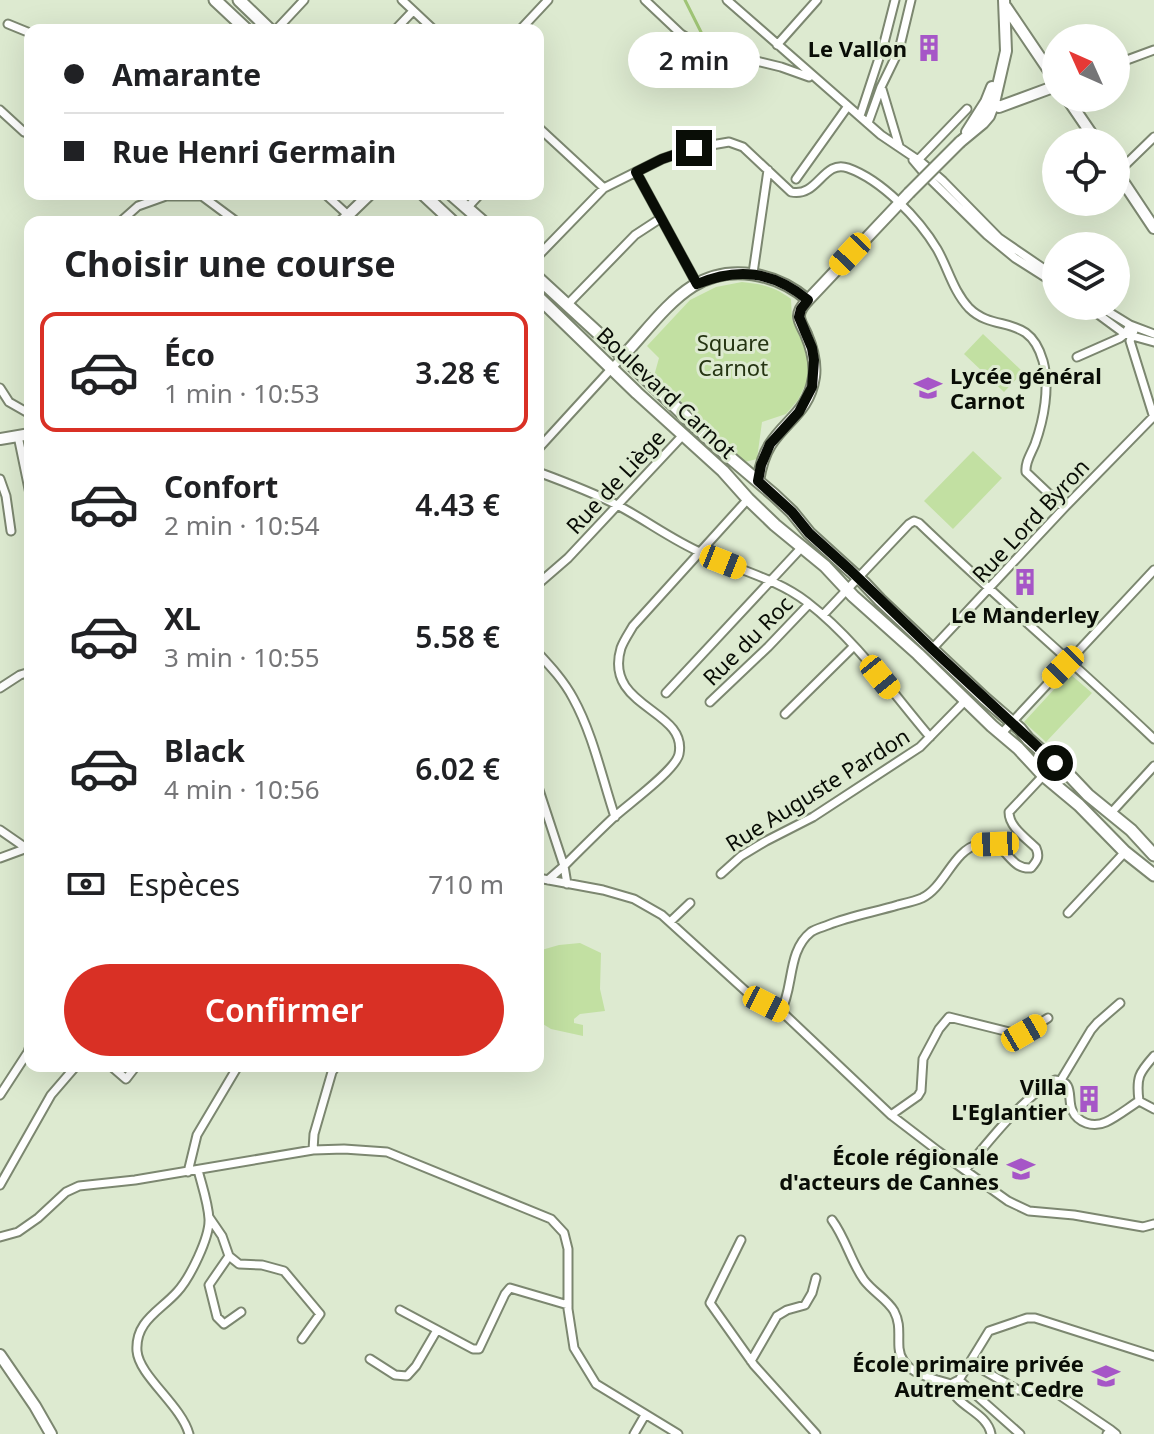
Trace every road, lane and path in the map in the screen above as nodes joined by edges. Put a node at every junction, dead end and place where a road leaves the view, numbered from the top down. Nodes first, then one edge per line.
1 (215, 0) edge
2 (239, 0) edge
3 (304, 0) edge
4 (402, 0) edge
5 (548, 0) edge
6 (645, 0) edge
7 (727, 0) edge
8 (817, 0) edge
9 (895, 0) edge
10 (911, 0) edge
11 (1005, 3) edge
12 (413, 11) junction
13 (8, 24) dead end
14 (241, 24) edge
15 (264, 24) edge
16 (282, 24) edge
17 (401, 24) edge
18 (427, 24) edge
19 (526, 24) edge
20 (24, 31) edge
21 (1025, 35) junction
22 (1005, 40) junction
23 (777, 45) junction
24 (1154, 50) edge
25 (788, 55) junction
26 (1002, 59) junction
27 (1130, 59) edge
28 (1042, 62) edge
29 (781, 67) junction
30 (815, 79) junction
31 (871, 81) junction
32 (993, 85) junction
33 (881, 87) junction
34 (1042, 90) edge
35 (994, 103) junction
36 (848, 106) junction
37 (967, 109) dead end
38 (0, 110) edge
39 (860, 116) junction
40 (980, 120) junction
41 (868, 123) junction
42 (24, 132) edge
43 (544, 134) edge
44 (1154, 137) edge
45 (899, 148) junction
46 (914, 159) junction
47 (1130, 159) edge
48 (768, 170) junction
49 (636, 172) junction
50 (796, 179) dead end
51 (604, 188) junction
52 (948, 191) junction
53 (1130, 193) edge
54 (152, 200) edge
55 (207, 200) edge
56 (330, 200) edge
57 (364, 200) edge
58 (429, 200) edge
59 (458, 200) edge
60 (474, 200) edge
61 (899, 202) junction
62 (467, 208) junction
63 (127, 216) edge
64 (229, 216) edge
65 (343, 216) edge
66 (348, 216) edge
67 (447, 216) edge
68 (476, 216) edge
69 (661, 218) junction
70 (1154, 228) edge
71 (544, 250) edge
72 (1042, 267) edge
73 (753, 273) junction
74 (1042, 275) edge
75 (544, 284) edge
76 (697, 284) junction
77 (808, 300) junction
78 (544, 303) edge
79 (567, 305) junction
80 (1107, 320) edge
81 (1122, 320) edge
82 (1132, 326) junction
83 (1154, 334) edge
84 (1128, 335) junction
85 (641, 336) junction
86 (1154, 342) edge
87 (611, 345) junction
88 (623, 356) junction
89 (1077, 357) dead end
90 (612, 368) junction
91 (0, 388) edge
92 (24, 411) edge
93 (1154, 417) edge
94 (684, 434) junction
95 (24, 435) edge
96 (18, 436) junction
97 (0, 439) edge
98 (544, 442) edge
99 (24, 465) edge
100 (544, 474) edge
101 (0, 479) edge
102 (758, 481) junction
103 (748, 499) junction
104 (617, 505) junction
105 (1064, 508) junction
106 (11, 531) dead end
107 (803, 546) junction
108 (700, 553) junction
109 (1154, 570) edge
110 (858, 577) junction
111 (544, 579) edge
112 (770, 581) junction
113 (846, 589) junction
114 (989, 590) junction
115 (809, 604) junction
116 (823, 615) junction
117 (854, 646) junction
118 (932, 649) junction
119 (544, 659) edge
120 (1069, 660) junction
121 (24, 674) edge
122 (0, 688) edge
123 (666, 693) dead end
124 (966, 700) junction
125 (710, 702) dead end
126 (785, 714) dead end
127 (1012, 721) junction
128 (1001, 734) junction
129 (930, 737) junction
130 (1154, 739) edge
131 (1055, 763) junction
132 (1154, 766) edge
133 (1043, 775) junction
134 (544, 805) edge
135 (1111, 813) junction
136 (615, 817) junction
137 (0, 830) edge
138 (24, 845) edge
139 (24, 849) edge
140 (1125, 852) junction
141 (1154, 855) edge
142 (0, 858) edge
143 (564, 866) junction
144 (721, 874) dead end
145 (1154, 875) edge
146 (544, 879) edge
147 (548, 880) junction
148 (567, 884) junction
149 (690, 903) dead end
150 (1068, 913) dead end
151 (670, 922) junction
152 (1120, 1003) dead end
153 (781, 1011) junction
154 (1048, 1018) dead end
155 (1154, 1056) edge
156 (24, 1058) edge
157 (71, 1072) edge
158 (234, 1072) edge
159 (332, 1072) edge
160 (1061, 1080) junction
161 (0, 1095) edge
162 (1139, 1101) junction
163 (1154, 1109) edge
164 (891, 1115) junction
165 (313, 1150) junction
166 (198, 1170) junction
167 (965, 1170) junction
168 (188, 1172) junction
169 (0, 1185) edge
170 (209, 1217) junction
171 (832, 1220) dead end
172 (1154, 1224) edge
173 (0, 1237) edge
174 (741, 1240) dead end
175 (229, 1256) junction
176 (816, 1278) dead end
177 (568, 1305) junction
178 (400, 1310) dead end
179 (241, 1312) dead end
180 (437, 1330) junction
181 (302, 1339) dead end
182 (0, 1355) edge
183 (1154, 1356) edge
184 (370, 1359) dead end
185 (751, 1361) junction
186 (983, 1370) dead end
187 (955, 1382) junction
188 (645, 1415) junction
189 (1111, 1433) edge
190 (51, 1434) edge
191 (189, 1434) edge
192 (634, 1434) edge
193 (678, 1434) edge
194 (816, 1434) edge
195 (991, 1434) edge
196 (1020, 1434) edge

1 - 14 main road
2 - 15 main road
3 - 16 street
4 - 12 street
5 - 19 street
6 - 29 street
7 - 23 street
8 - 23 street
9 - 31 street
10 - 33 street
11 - 21 main road
11 - 22 main road
12 - 17 street
12 - 18 street
13 - 20 street
21 - 22 main road
21 - 28 main road
22 - 26 main road
23 - 25 street
24 - 27 street
25 - 29 street
25 - 30 street
26 - 32 main road
26 - 35 main road
29 - 30 street
30 - 36 street
31 - 33 street
31 - 39 street
32 - 35 main road
32 - 40 main road
33 - 41 street
33 - 45 street
34 - 35 main road
35 - 40 main road
36 - 39 street
36 - 50 street
37 - 46 street
38 - 42 street
39 - 41 street
40 - 61 main road, bridge
41 - 45 street
43 - 51 street
44 - 47 street
45 - 46 street
46 - 52 street
48 - 49 street
48 - 61 street
48 - 73 street
49 - 51 street
49 - 69 street
51 - 71 street
52 - 72 street
52 - 74 street
53 - 70 main road
54 - 63 street
55 - 64 street
56 - 65 street
57 - 66 main road
58 - 67 main road
59 - 62 main road
60 - 62 street
61 - 77 main road
61 - 105 street
62 - 68 main road
69 - 76 street
69 - 79 street
73 - 76 main road
73 - 77 main road
75 - 79 main road, Boulevard Carnot
76 - 85 main road
77 - 102 main road
78 - 90 main road, Boulevard Carnot
79 - 87 main road, Boulevard Carnot
80 - 84 street
81 - 82 street
82 - 83 street
82 - 84 street
84 - 86 street
84 - 89 street
84 - 93 street
85 - 87 main road
85 - 88 main road
87 - 88 main road, Boulevard Carnot
88 - 90 street
88 - 102 main road, Boulevard Carnot
90 - 94 main road, Boulevard Carnot
90 - 98 street
91 - 92 street
93 - 105 street, Rue Lord Byron
94 - 103 main road, Boulevard Carnot
94 - 104 street, Rue de Liège
95 - 96 main road
96 - 97 main road
96 - 99 street
100 - 104 street
101 - 106 street
102 - 110 main road, Boulevard Carnot
103 - 107 main road, Boulevard Carnot
103 - 108 street
104 - 108 street
104 - 111 street, Rue de Liège
105 - 114 street, Rue Lord Byron
107 - 112 street
107 - 113 main road, Boulevard Carnot
108 - 112 street
108 - 136 street
109 - 120 street
110 - 113 street
110 - 114 street
110 - 118 main road, Boulevard Carnot
112 - 115 street
112 - 123 street
113 - 116 street
113 - 124 main road, Boulevard Carnot
114 - 118 street, Rue Lord Byron
114 - 120 street
115 - 116 street
115 - 125 street, Rue du Roc
116 - 117 street
117 - 126 street
117 - 129 street
118 - 127 main road, Boulevard Carnot
119 - 136 street
120 - 127 street
120 - 130 street
121 - 122 street
124 - 128 main road, Boulevard Carnot
124 - 129 street, Rue Auguste Pardon
127 - 128 street
127 - 131 main road, Boulevard Carnot
128 - 133 main road, Boulevard Carnot
129 - 144 street, Rue Auguste Pardon
131 - 133 street
131 - 135 main road, Boulevard Carnot
132 - 135 street
133 - 140 main road, Boulevard Carnot
133 - 153 street
134 - 143 street
135 - 141 main road, Boulevard Carnot
136 - 143 street
137 - 138 street
139 - 142 street
140 - 145 main road, Boulevard Carnot
140 - 150 street
143 - 147 street
143 - 148 street
146 - 147 street
147 - 148 street
148 - 151 street
149 - 151 street
151 - 153 street
152 - 160 street
153 - 164 street
154 - 164 street
155 - 162 street
156 - 161 street
157 - 169 street
158 - 168 street
159 - 165 street
160 - 162 street
160 - 167 street
162 - 163 street
164 - 167 street
165 - 166 street
165 - 177 street
166 - 168 street
166 - 170 street
167 - 172 street
168 - 173 street
170 - 175 street
170 - 191 street
171 - 187 street
174 - 185 street
175 - 179 street
175 - 181 street
176 - 185 street
177 - 180 street
177 - 188 street
178 - 180 street
180 - 184 street
182 - 190 main road
183 - 187 street
185 - 194 street
186 - 189 street
187 - 195 street
187 - 196 street
188 - 192 street
188 - 193 street

